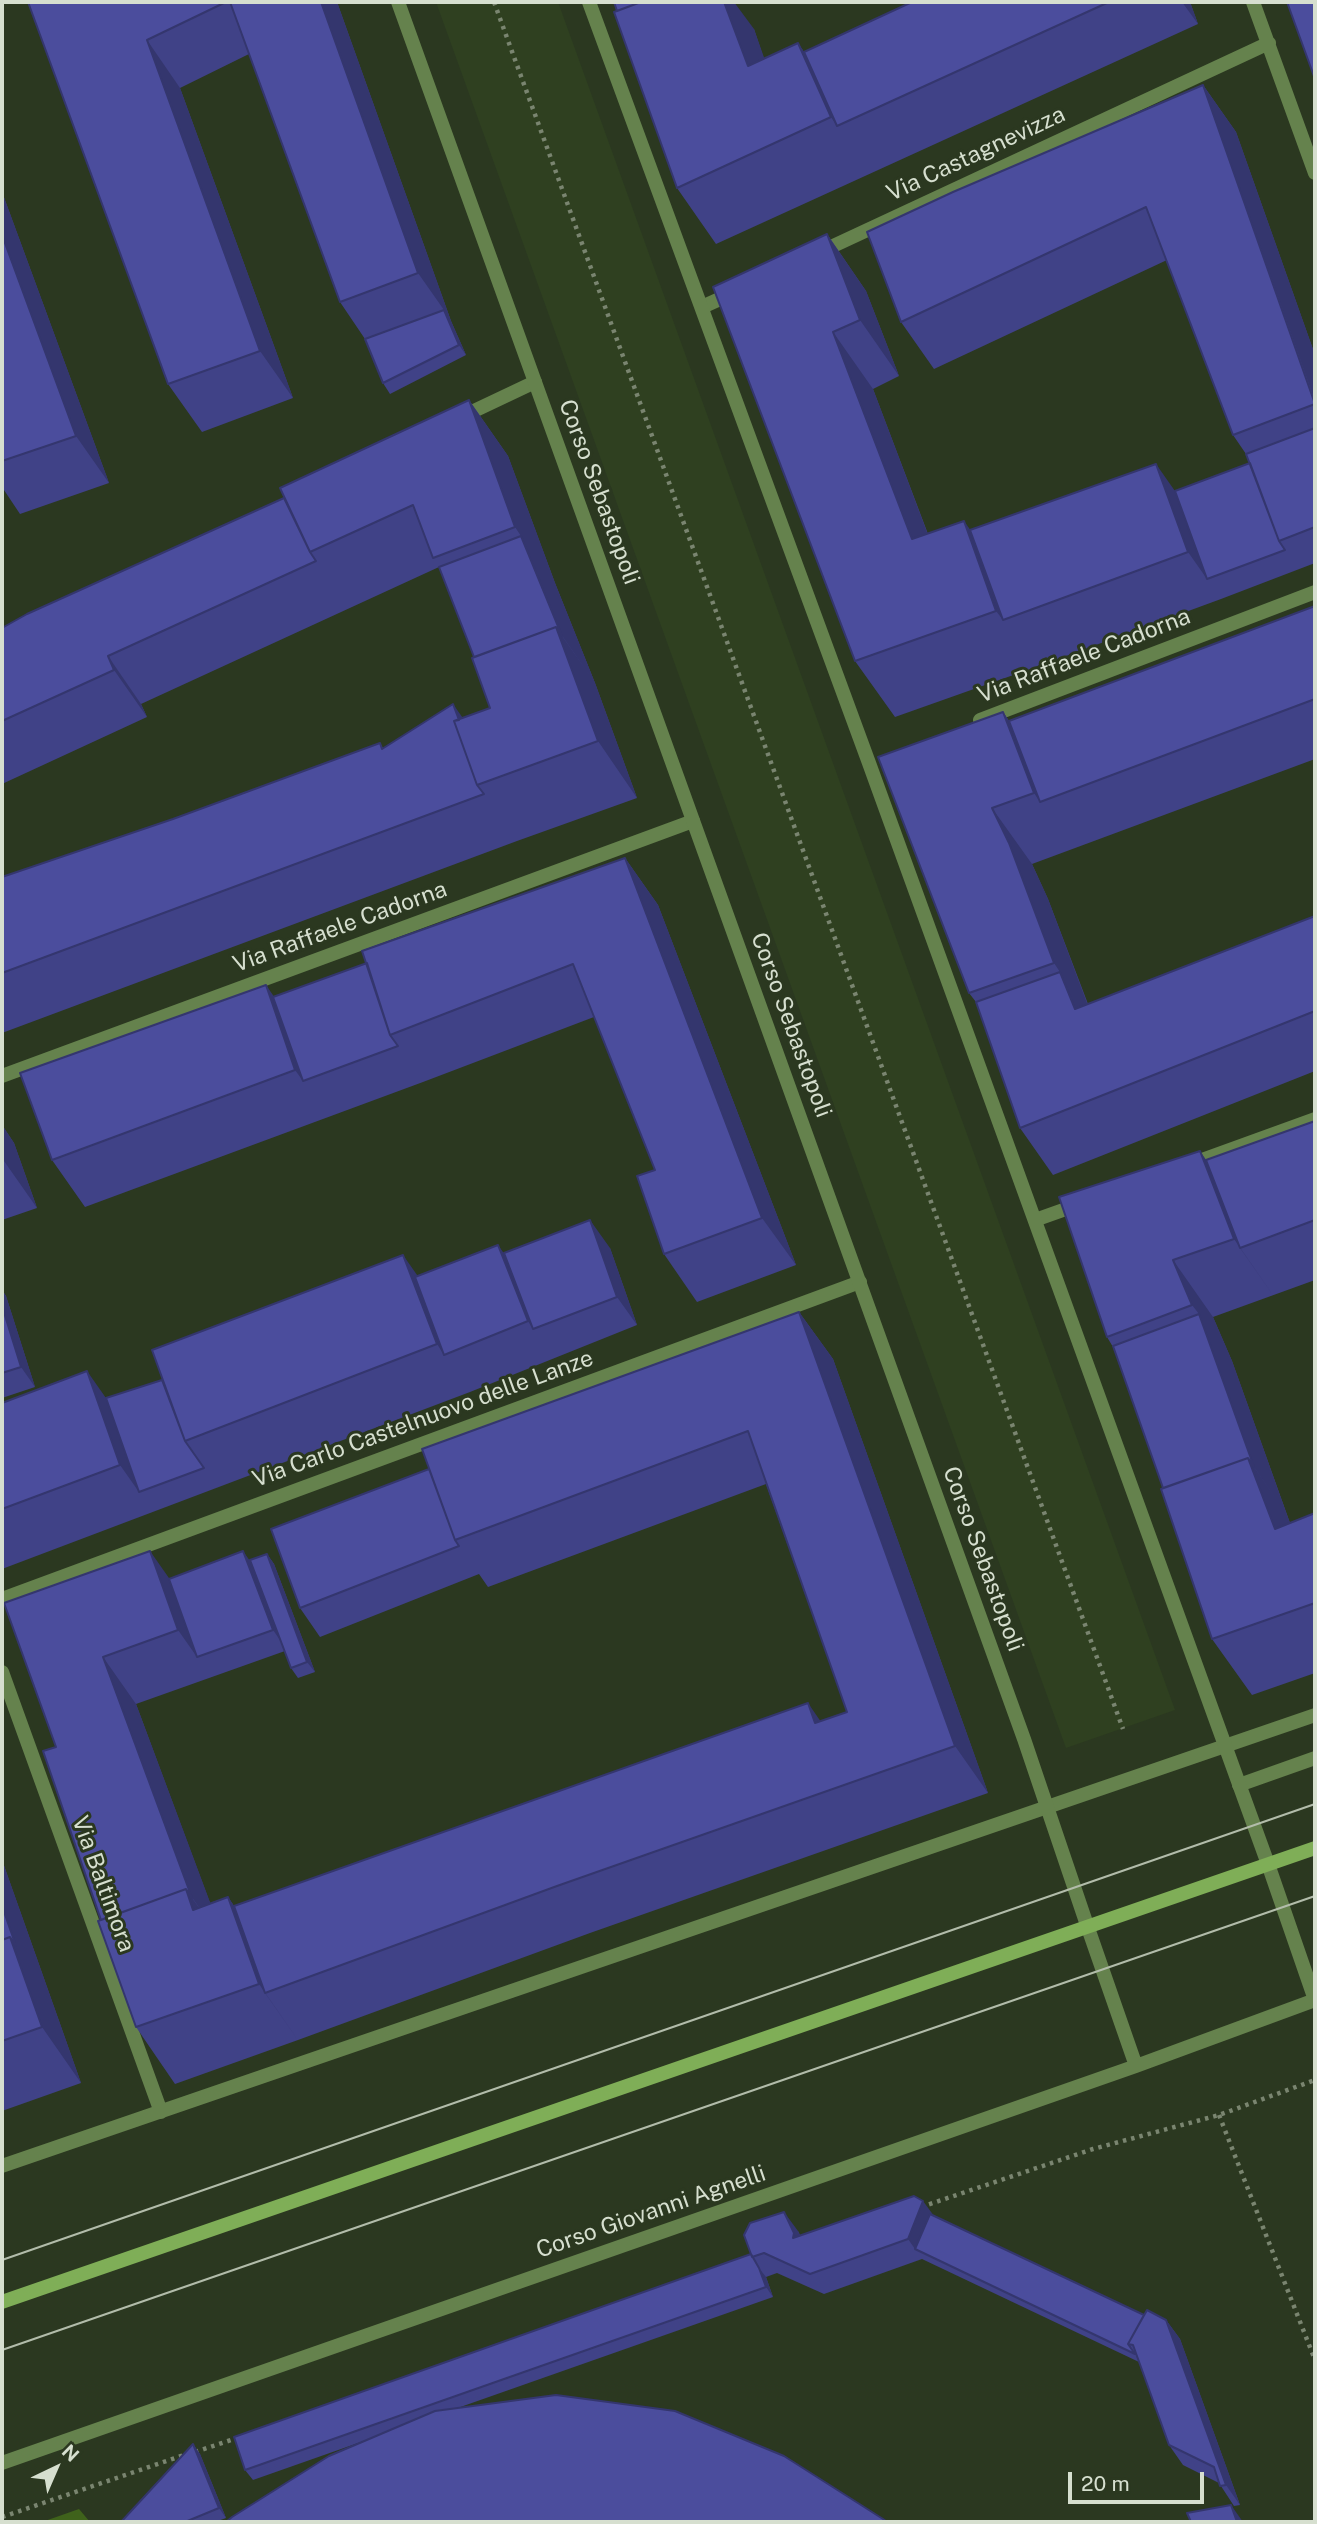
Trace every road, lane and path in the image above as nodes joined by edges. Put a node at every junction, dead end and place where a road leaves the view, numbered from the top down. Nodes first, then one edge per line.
1 (398, 2) edge
2 (494, 2) edge
3 (589, 2) edge
4 (1253, 2) edge
5 (1269, 43) junction
6 (1315, 173) edge
7 (806, 258) edge
8 (743, 288) edge
9 (702, 307) junction
10 (535, 382) junction
11 (439, 427) edge
12 (1315, 592) edge
13 (963, 727) edge
14 (887, 756) edge
15 (869, 763) junction
16 (693, 821) junction
17 (2, 1076) edge
18 (1315, 1119) edge
19 (1171, 1171) edge
20 (1091, 1200) edge
21 (1035, 1220) junction
22 (860, 1282) junction
23 (2, 1599) edge
24 (2, 1672) edge
25 (1315, 1715) edge
26 (1123, 1729) dead end
27 (1225, 1747) junction
28 (1315, 1758) edge
29 (1239, 1785) junction
30 (1048, 1808) junction
31 (1315, 1848) edge
32 (1268, 1864) junction
33 (1088, 1928) junction
34 (1315, 2000) edge
35 (1136, 2066) junction
36 (1315, 2080) edge
37 (161, 2112) junction
38 (1219, 2115) junction
39 (2, 2166) edge
40 (909, 2211) edge
41 (2, 2302) edge
42 (1315, 2360) edge
43 (251, 2432) edge
44 (2, 2463) edge
45 (2, 2517) edge

1 - 10 street, Corso Sebastopoli
2 - 26 path
3 - 9 street
4 - 5 street
5 - 6 street
5 - 7 street, Via Castagnevizza
8 - 9 street
9 - 15 street
10 - 11 street
10 - 16 street, Corso Sebastopoli
12 - 13 street, Via Raffaele Cadorna
14 - 15 street
15 - 21 street
16 - 17 street, Via Raffaele Cadorna
16 - 22 street, Corso Sebastopoli
18 - 19 street
20 - 21 street
21 - 27 street
22 - 23 street, Via Carlo Castelnuovo delle Lanze
22 - 30 street, Corso Sebastopoli
24 - 37 street, Via Baltimora
25 - 27 street
27 - 29 street
27 - 30 street
28 - 29 street
29 - 32 street
30 - 33 street, Corso Sebastopoli
30 - 37 street
31 - 32 main road
32 - 33 main road
32 - 34 street
33 - 35 street, Corso Sebastopoli
33 - 41 main road
34 - 35 street, Corso Giovanni Agnelli
35 - 44 street, Corso Giovanni Agnelli
36 - 38 path
37 - 39 street
38 - 40 path
38 - 42 path
43 - 45 path

